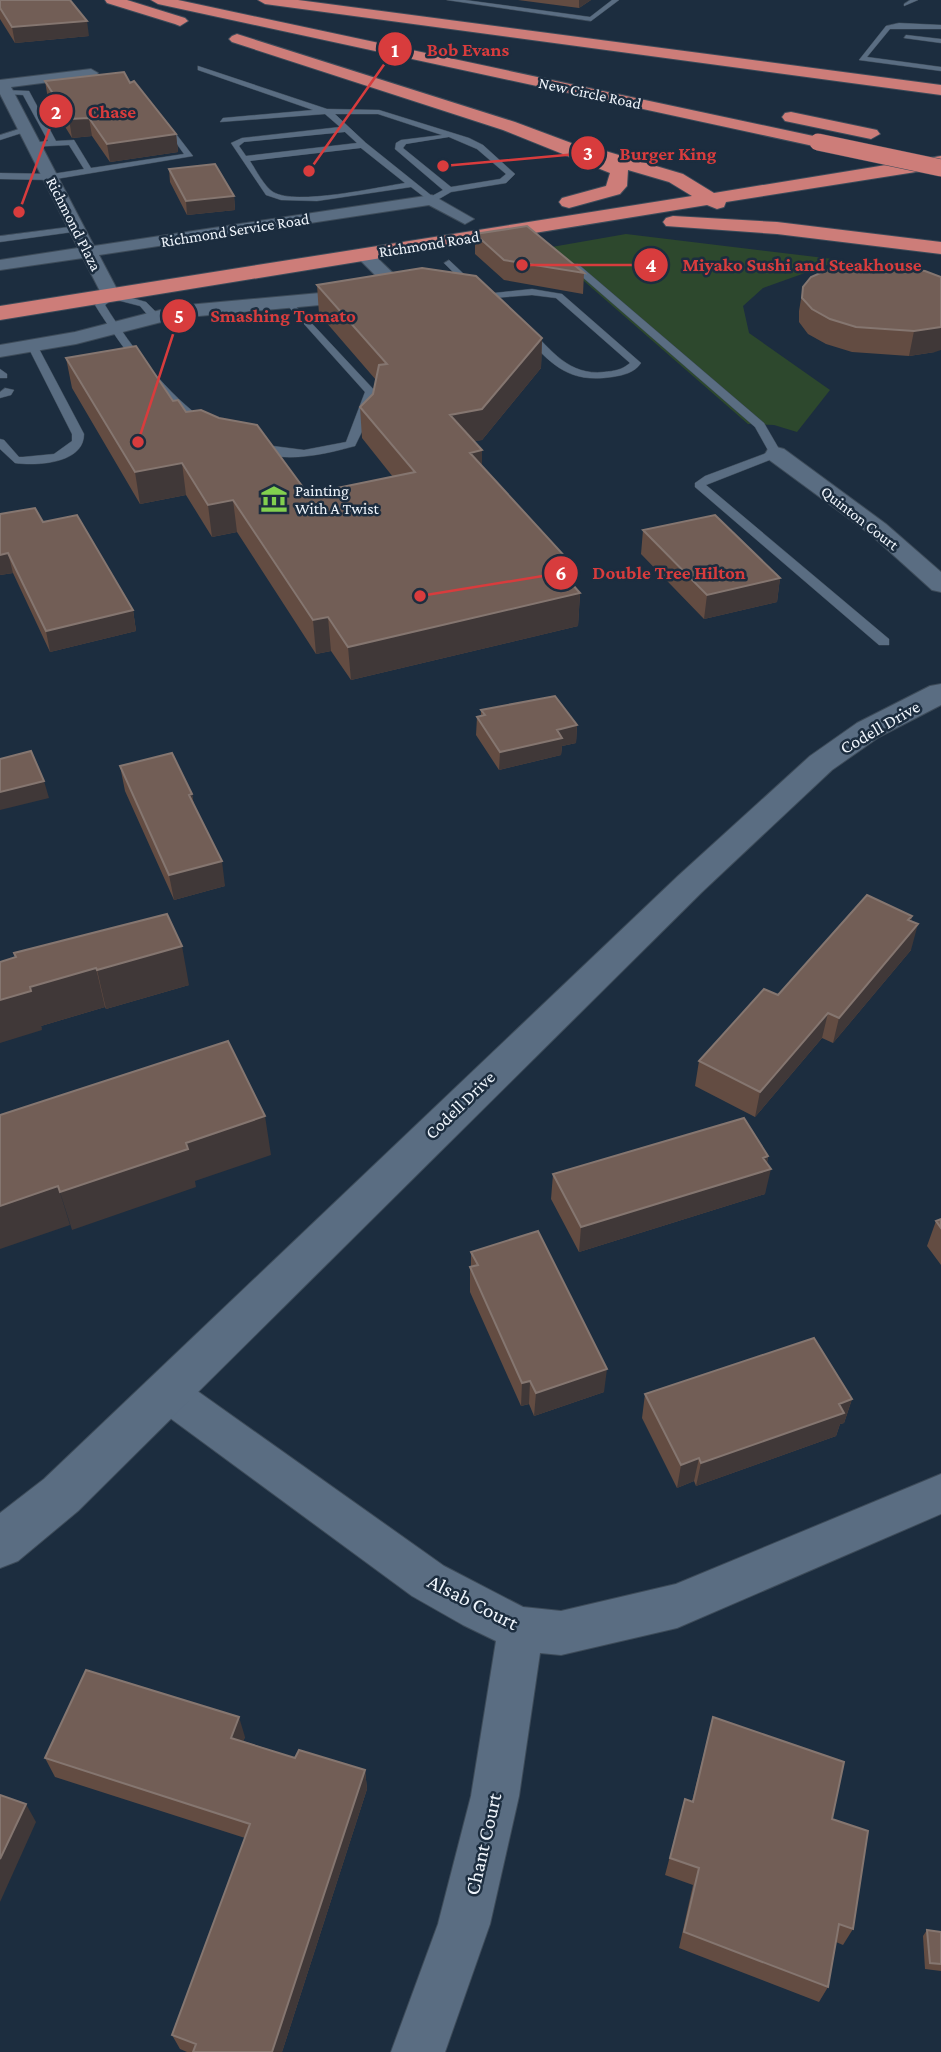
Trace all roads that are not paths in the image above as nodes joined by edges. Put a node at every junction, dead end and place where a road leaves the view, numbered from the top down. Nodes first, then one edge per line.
1 (112, 0) edge
2 (158, 0) edge
3 (230, 0) edge
4 (265, 0) edge
5 (450, 0) edge
6 (616, 0) edge
7 (915, 0) edge
8 (906, 5) dead end
9 (198, 27) dead end
10 (941, 27) edge
11 (881, 34) junction
12 (224, 35) dead end
13 (941, 41) edge
14 (499, 56) dead end
15 (201, 68) dead end
16 (941, 69) edge
17 (97, 75) edge
18 (3, 87) edge
19 (941, 90) edge
20 (769, 112) dead end
21 (158, 113) edge
22 (330, 113) junction
23 (223, 120) dead end
24 (25, 129) junction
25 (346, 129) junction
26 (524, 131) junction
27 (0, 138) edge
28 (894, 139) dead end
29 (53, 144) junction
30 (363, 145) junction
31 (937, 146) edge
32 (487, 153) junction
33 (33, 158) junction
34 (244, 159) junction
35 (941, 162) edge
36 (941, 168) edge
37 (3, 171) edge
38 (89, 171) junction
39 (50, 176) junction
40 (688, 184) junction
41 (410, 185) junction
42 (449, 190) junction
43 (714, 198) junction
44 (432, 200) junction
45 (562, 204) junction
46 (465, 219) junction
47 (545, 226) junction
48 (777, 228) junction
49 (77, 229) junction
50 (0, 239) edge
51 (941, 248) edge
52 (88, 251) junction
53 (363, 254) junction
54 (450, 263) dead end
55 (0, 265) edge
56 (575, 266) edge
57 (76, 280) dead end
58 (106, 286) junction
59 (464, 293) edge
60 (483, 297) junction
61 (290, 303) junction
62 (503, 310) edge
63 (0, 313) edge
64 (155, 317) junction
65 (512, 318) edge
66 (114, 328) junction
67 (32, 345) junction
68 (0, 351) edge
69 (219, 435) edge
70 (0, 442) edge
71 (250, 446) edge
72 (776, 454) junction
73 (941, 585) edge
74 (884, 642) dead end
75 (941, 693) edge
76 (165, 1391) junction
77 (941, 1494) edge
78 (0, 1545) edge
79 (521, 1629) junction
80 (418, 2052) edge

1 - 9 highway
2 - 36 highway, New Circle Road, bridge
3 - 14 highway
4 - 19 highway
5 - 6 lane
7 - 8 lane
10 - 11 lane
11 - 13 lane
11 - 16 lane
12 - 26 highway
15 - 22 lane
17 - 18 street
18 - 24 street, Richmond Plaza
18 - 29 lane
20 - 28 highway
21 - 38 lane
22 - 23 lane
22 - 25 lane
22 - 32 lane
24 - 27 lane
24 - 33 street, Richmond Plaza
25 - 30 lane
25 - 34 lane
26 - 40 highway
26 - 45 highway
29 - 33 lane
29 - 38 lane
30 - 34 lane
30 - 41 lane
31 - 40 highway, Richmond Road
32 - 42 lane
32 - 42 lane
33 - 37 lane
33 - 39 street, Richmond Plaza
34 - 41 lane
35 - 43 highway, Richmond Road
37 - 39 lane
38 - 39 lane
39 - 49 street, Richmond Plaza
40 - 43 highway
40 - 45 highway, Richmond Road
41 - 44 lane
42 - 44 lane
43 - 47 highway, Richmond Road
43 - 48 highway
44 - 46 street
44 - 52 street, Richmond Service Road
45 - 46 highway, Richmond Road
46 - 58 highway, Richmond Road
47 - 48 highway
47 - 53 highway, Richmond Road
48 - 51 highway
49 - 50 lane
49 - 52 street, Richmond Plaza
52 - 55 street, Richmond Service Road
52 - 58 street, Richmond Plaza
53 - 58 highway, Richmond Road
53 - 61 street
54 - 60 lane
56 - 72 lane
57 - 58 highway, Richmond Road
58 - 63 highway, Richmond Road
58 - 64 lane
58 - 66 lane
59 - 60 lane
60 - 62 lane
60 - 65 lane
61 - 64 street
61 - 71 lane
64 - 66 street
66 - 67 street
66 - 69 lane
67 - 68 street
67 - 70 lane
72 - 73 street, Quinton Court
72 - 74 lane
75 - 76 street, Codell Drive
76 - 78 street, Codell Drive
76 - 79 street, Alsab Court
77 - 79 street, Alsab Court
79 - 80 street, Chant Court

